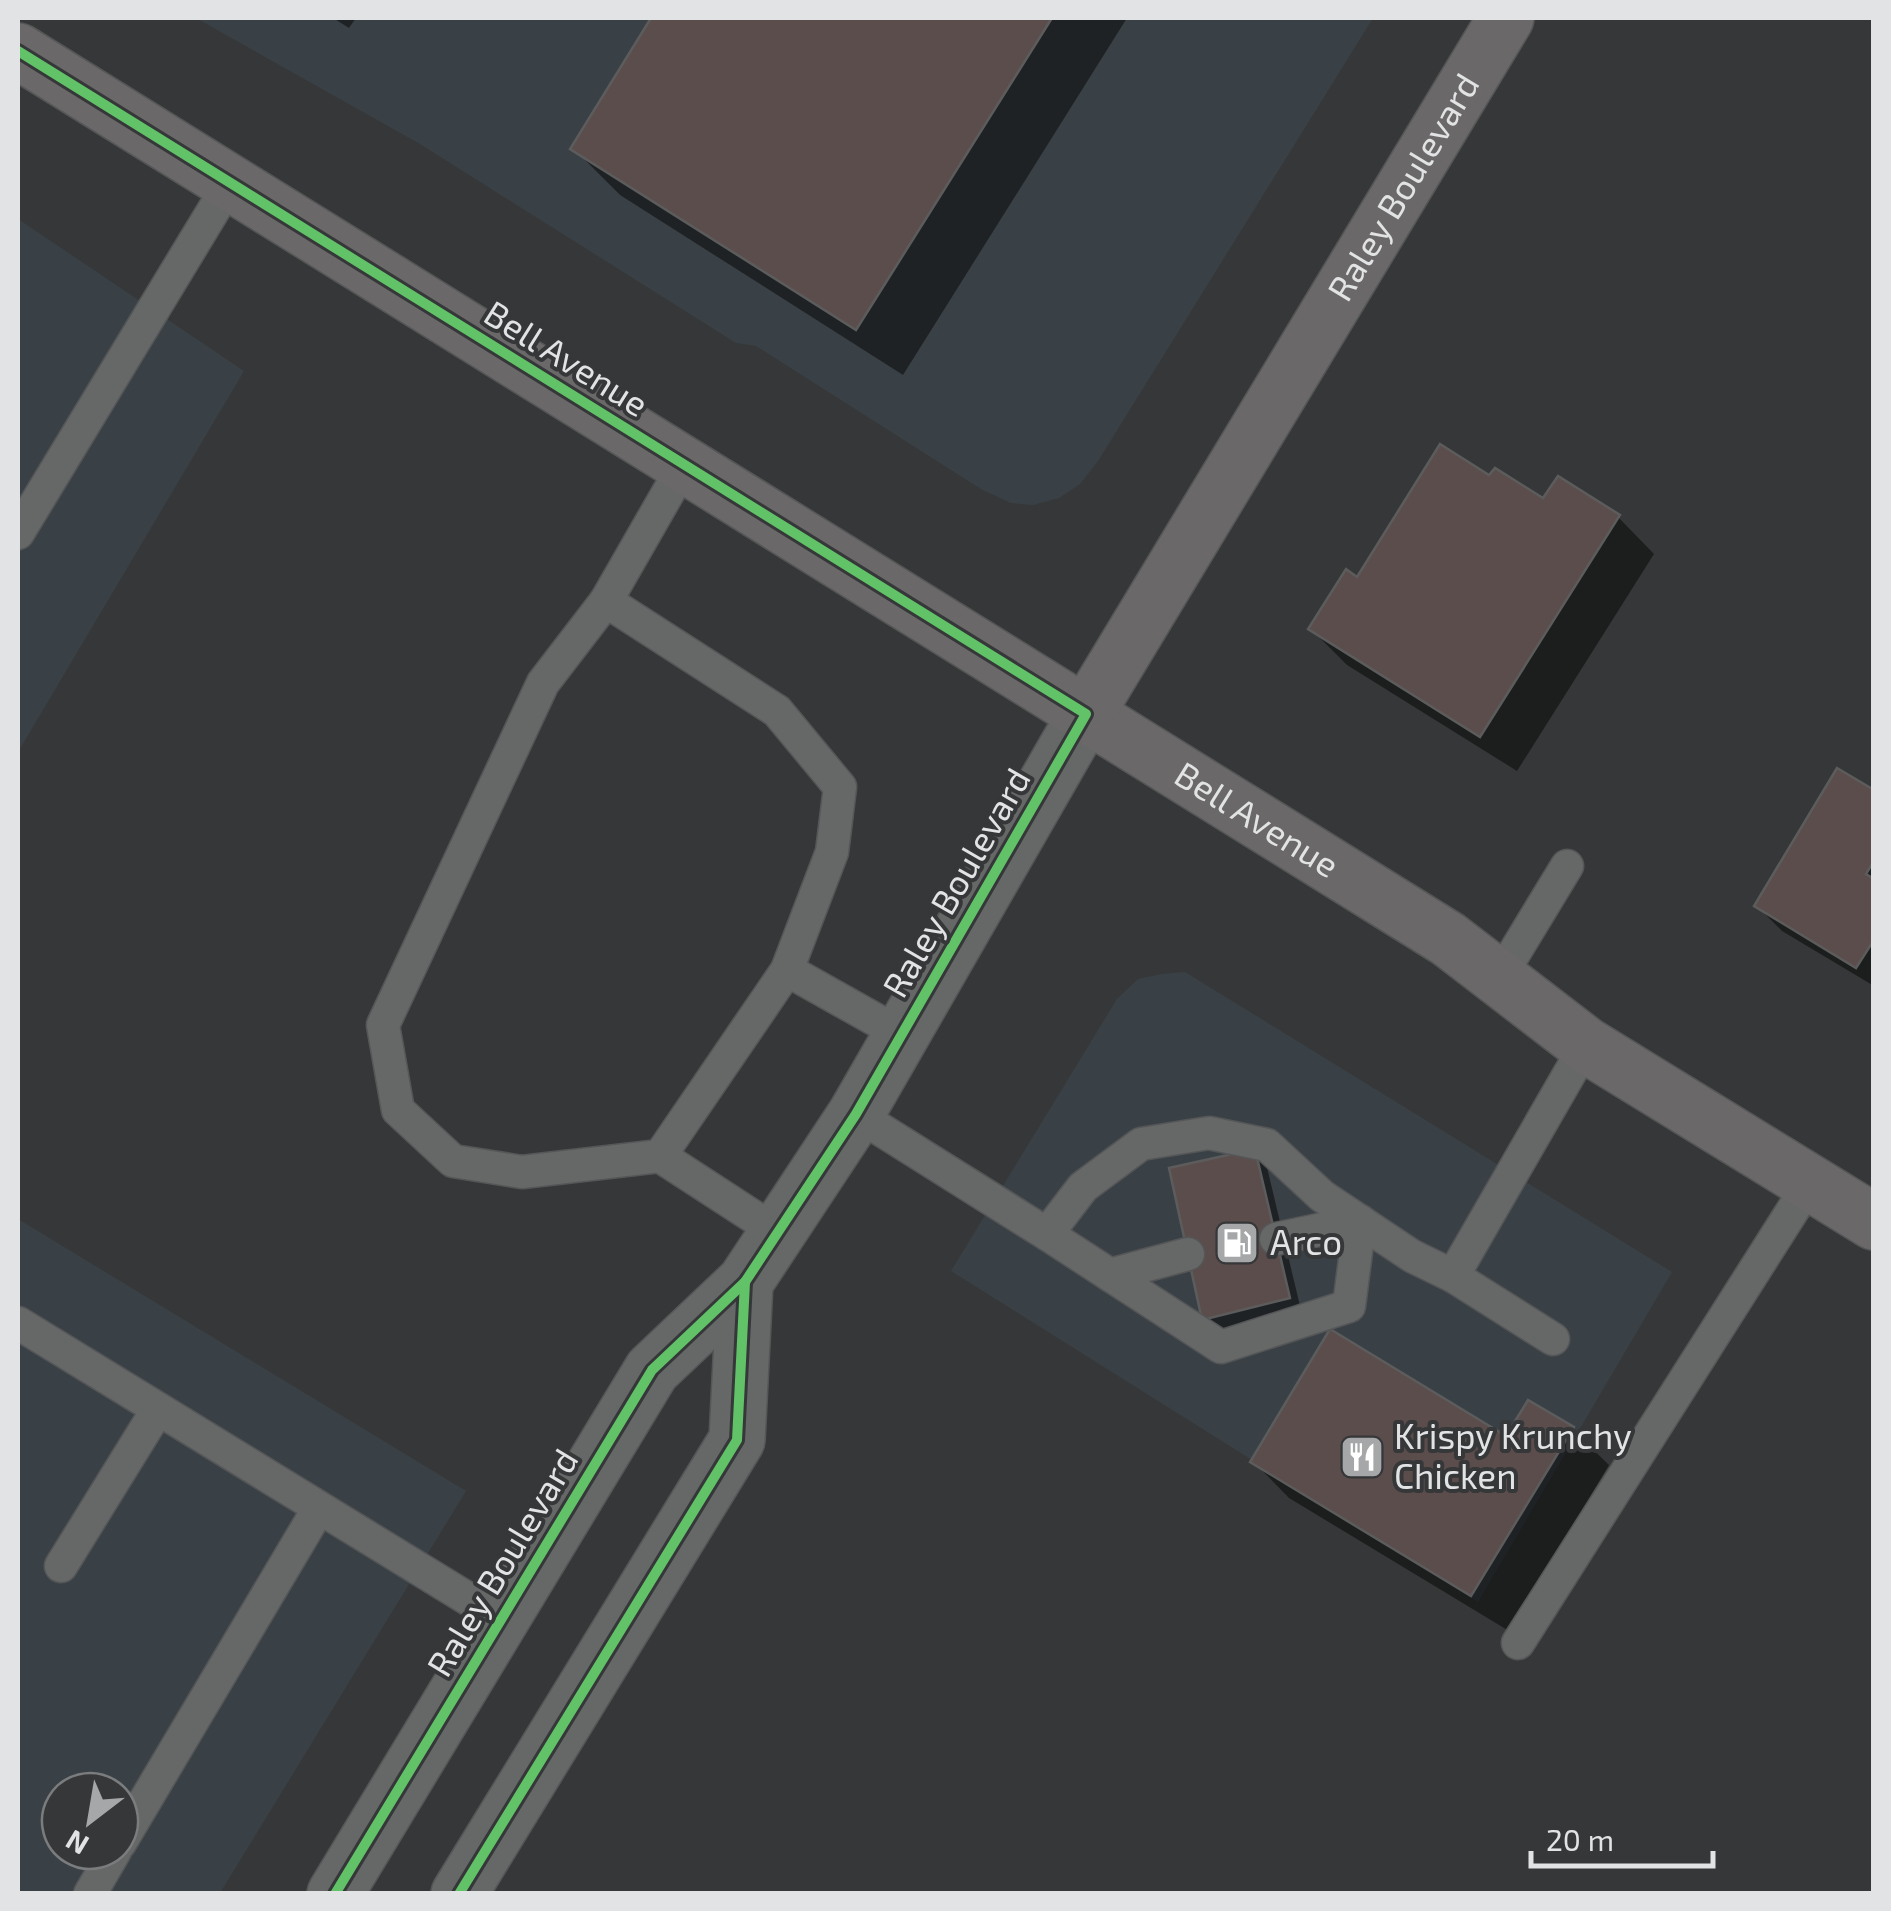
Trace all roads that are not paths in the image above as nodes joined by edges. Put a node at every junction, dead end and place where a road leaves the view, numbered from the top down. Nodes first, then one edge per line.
1 (1506, 18) edge
2 (18, 51) edge
3 (230, 183) junction
4 (684, 465) junction
5 (18, 533) edge
6 (606, 601) junction
7 (1086, 714) junction
8 (1567, 866) dead end
9 (787, 970) junction
10 (1499, 978) junction
11 (901, 1034) junction
12 (1586, 1045) junction
13 (856, 1114) junction
14 (660, 1156) junction
15 (1810, 1183) junction
16 (1360, 1221) junction
17 (1874, 1222) edge
18 (777, 1232) junction
19 (1048, 1234) junction
20 (1276, 1238) dead end
21 (1188, 1254) dead end
22 (1110, 1275) junction
23 (1453, 1276) junction
24 (745, 1282) junction
25 (18, 1323) edge
26 (1553, 1338) dead end
27 (158, 1408) junction
28 (319, 1508) junction
29 (61, 1566) dead end
30 (502, 1619) junction
31 (1518, 1644) dead end
32 (140, 1809) edge
33 (103, 1871) edge
34 (90, 1894) edge
35 (335, 1894) edge
36 (459, 1894) edge

1 - 7 main road, Raley Boulevard
2 - 3 main road, Bell Avenue
3 - 4 main road, Bell Avenue
3 - 5 lane
4 - 6 lane
4 - 7 main road, Bell Avenue
6 - 9 lane
6 - 14 lane
7 - 10 main road, Bell Avenue
7 - 11 street, Raley Boulevard
8 - 10 lane
9 - 11 lane
9 - 14 lane
10 - 12 main road, Bell Avenue
11 - 13 street, Raley Boulevard
12 - 15 main road, Bell Avenue
12 - 23 lane
13 - 18 street, Raley Boulevard
13 - 19 lane
14 - 18 lane
15 - 17 main road, Bell Avenue
15 - 31 lane
16 - 19 lane
16 - 20 lane
16 - 22 lane
16 - 23 lane
18 - 24 street, Raley Boulevard
19 - 22 lane
21 - 22 lane
23 - 26 lane
24 - 30 street, Raley Boulevard
24 - 36 street, Raley Boulevard
25 - 27 lane
27 - 28 lane
27 - 29 lane
28 - 30 lane
28 - 32 lane
30 - 35 street, Raley Boulevard
33 - 34 lane

